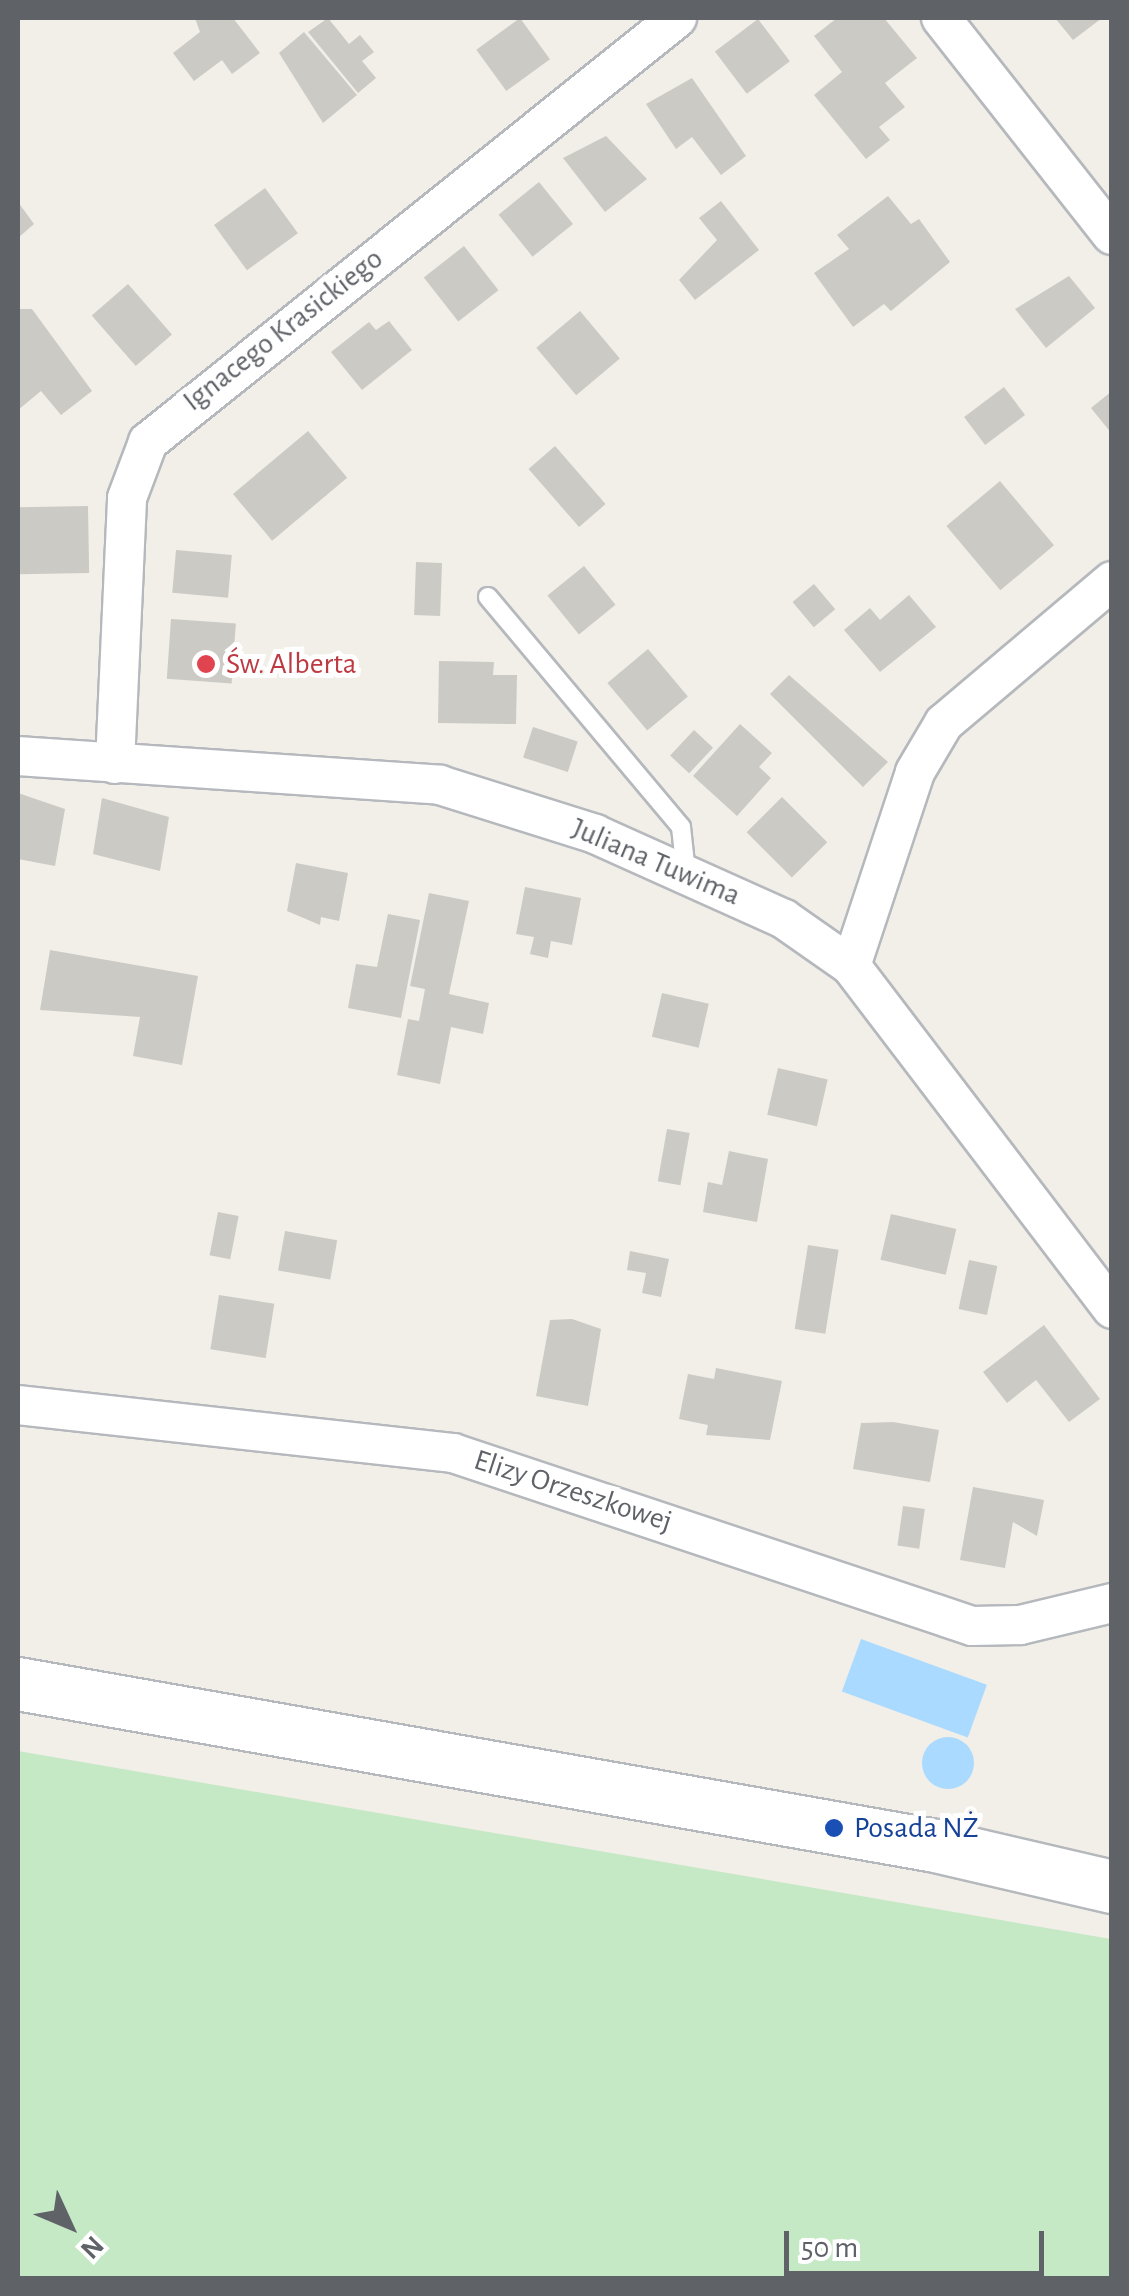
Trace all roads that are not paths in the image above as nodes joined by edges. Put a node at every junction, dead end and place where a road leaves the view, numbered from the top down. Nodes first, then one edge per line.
1 (677, 18) edge
2 (941, 18) edge
3 (1112, 234) edge
4 (1112, 582) edge
5 (488, 597) dead end
6 (18, 756) edge
7 (115, 764) junction
8 (686, 873) junction
9 (851, 966) junction
10 (1112, 1309) edge
11 (18, 1405) edge
12 (1112, 1603) edge
13 (18, 1684) edge
14 (1112, 1888) edge

1 - 7 street, Ignacego Krasickiego
2 - 3 street
4 - 9 street
5 - 8 lane
6 - 7 street, Juliana Tuwima
7 - 8 street, Juliana Tuwima
8 - 9 street, Juliana Tuwima
9 - 10 street, Juliana Tuwima
11 - 12 street, Elizy Orzeszkowej
13 - 14 main road

